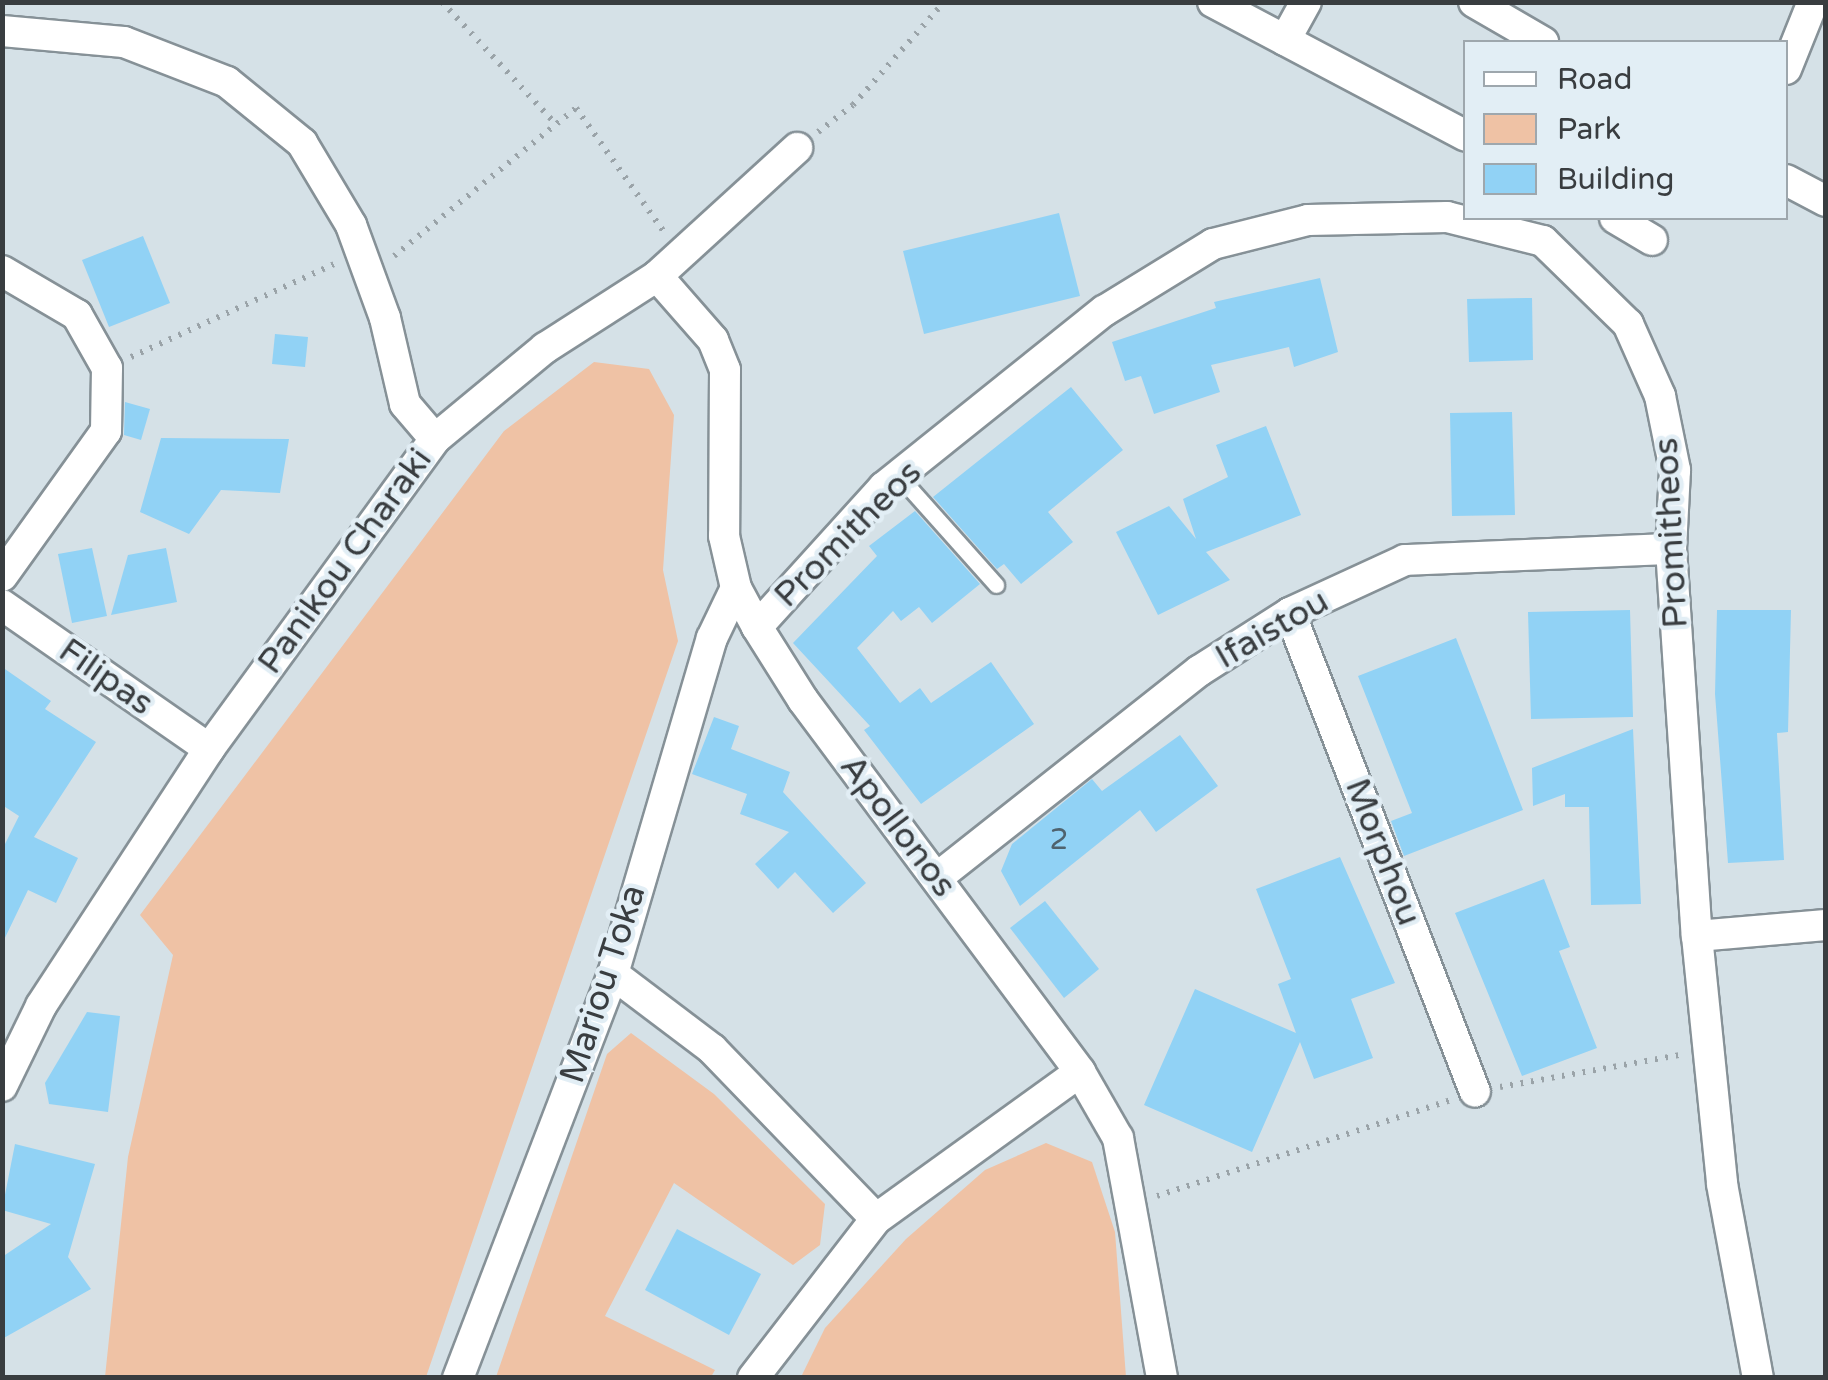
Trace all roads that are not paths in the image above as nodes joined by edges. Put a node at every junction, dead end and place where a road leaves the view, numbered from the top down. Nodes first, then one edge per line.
1 (1213, 2) edge
2 (1306, 2) edge
3 (1474, 2) edge
4 (1813, 2) edge
5 (2, 31) edge
6 (1285, 40) junction
7 (1540, 40) edge
8 (1788, 64) edge
9 (1463, 134) edge
10 (797, 148) road end
11 (1788, 181) edge
12 (1826, 201) edge
13 (1463, 219) edge
14 (1473, 220) edge
15 (1618, 220) edge
16 (1551, 229) edge
17 (1652, 240) dead end
18 (2, 271) edge
19 (657, 276) junction
20 (435, 439) junction
21 (899, 476) junction
22 (1671, 549) junction
23 (2, 576) edge
24 (996, 585) dead end
25 (736, 588) junction
26 (2, 606) edge
27 (1290, 613) junction
28 (757, 627) junction
29 (209, 749) junction
30 (938, 877) junction
31 (1826, 925) edge
32 (1697, 936) junction
33 (613, 974) junction
34 (1080, 1072) junction
35 (2, 1086) edge
36 (1475, 1092) road end
37 (876, 1220) junction
38 (458, 1378) edge
39 (753, 1378) edge
40 (1162, 1378) edge
41 (1758, 1378) edge

1 - 6 street
2 - 6 street
3 - 7 street
4 - 8 street
5 - 20 street, Panikou Charaki
6 - 9 street
10 - 19 street
11 - 12 street
13 - 21 street, Promitheos
14 - 16 street, Promitheos
15 - 17 street
16 - 22 street, Promitheos
18 - 23 street
19 - 20 street
19 - 25 street, Apollonos
20 - 29 street, Panikou Charaki
21 - 24 lane
21 - 28 street, Promitheos
22 - 27 street, Ifaistou
22 - 32 street, Promitheos
25 - 28 street, Apollonos
25 - 33 street, Mariou Toka
26 - 29 street, Filipas
27 - 30 street, Ifaistou
27 - 36 street, Morphou
28 - 30 street, Apollonos
29 - 35 street, Panikou Charaki
30 - 34 street, Apollonos
31 - 32 street
32 - 41 street, Promitheos
33 - 37 street
33 - 38 street, Mariou Toka
34 - 37 street
34 - 40 street, Apollonos
37 - 39 street

